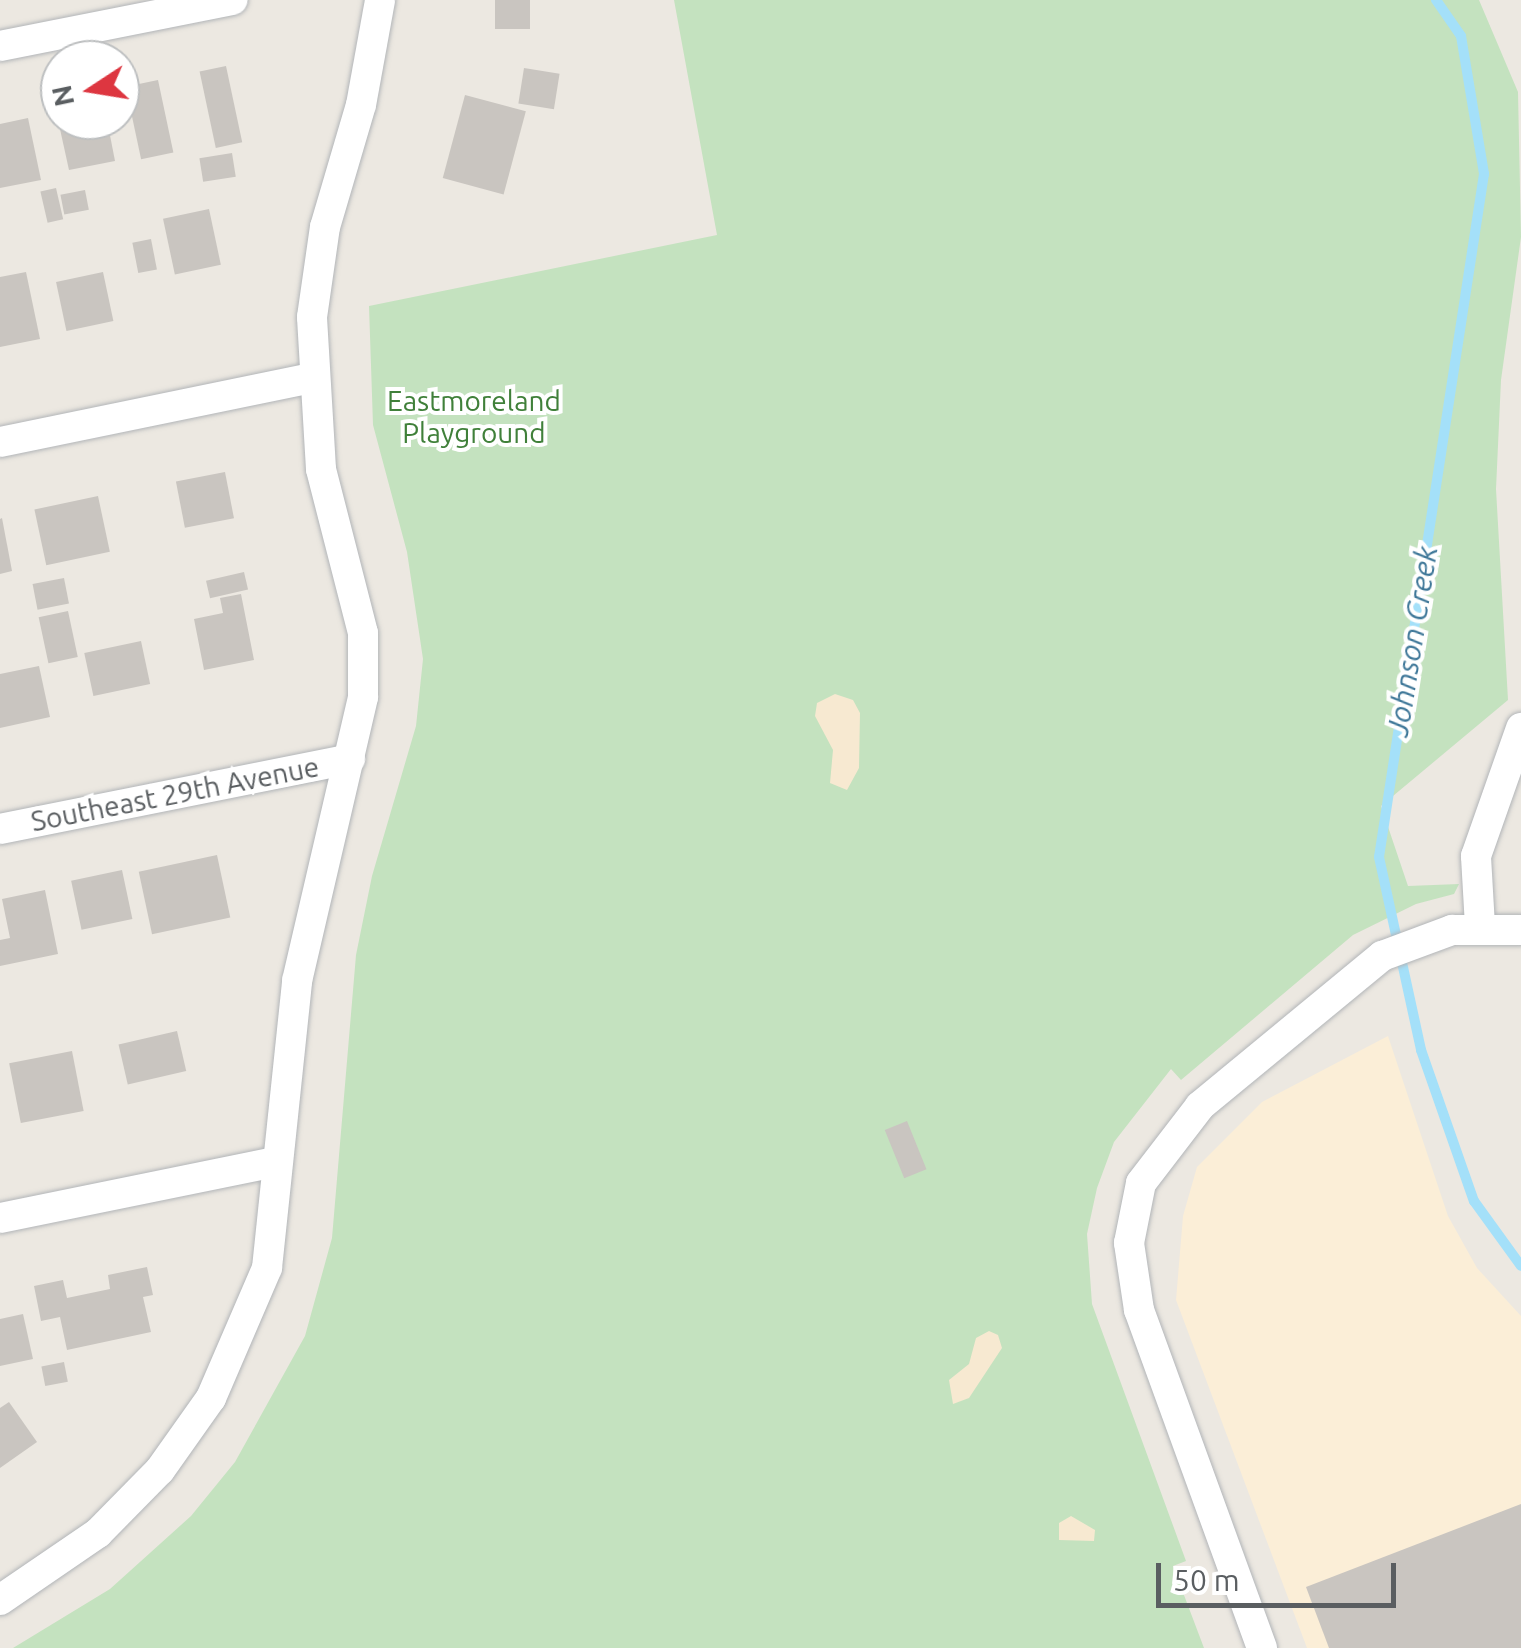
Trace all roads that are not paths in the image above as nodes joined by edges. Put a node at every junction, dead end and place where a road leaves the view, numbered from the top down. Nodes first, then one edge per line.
1 (232, 0) edge
2 (380, 0) edge
3 (0, 46) edge
4 (310, 378) junction
5 (0, 442) edge
6 (1521, 728) edge
7 (350, 759) junction
8 (0, 829) edge
9 (1466, 928) junction
10 (1521, 930) edge
11 (276, 1162) junction
12 (0, 1218) edge
13 (0, 1600) edge
14 (1262, 1648) edge

1 - 3 street
2 - 4 street
4 - 5 street
4 - 7 street
6 - 9 street
7 - 8 street, Southeast 29th Avenue
7 - 11 street
9 - 10 street
9 - 14 street
11 - 12 street
11 - 13 street

